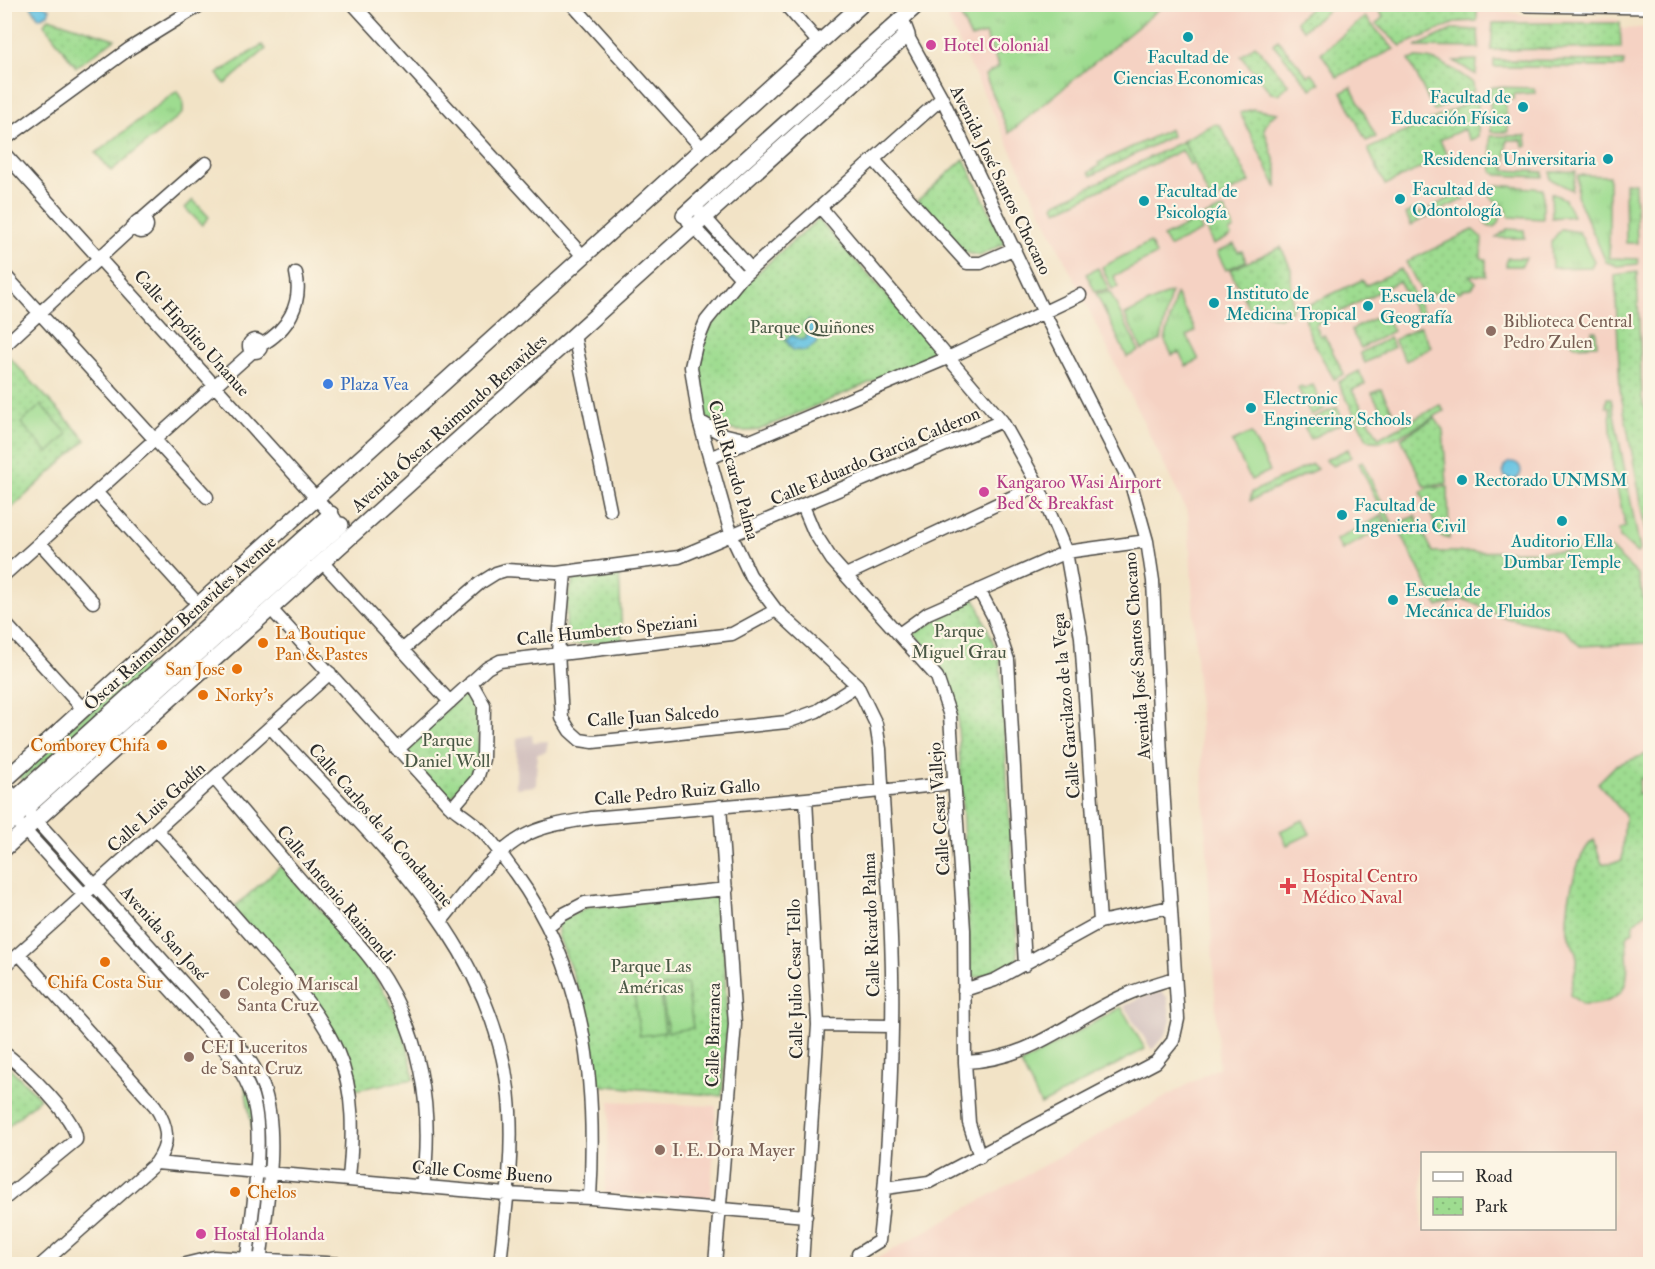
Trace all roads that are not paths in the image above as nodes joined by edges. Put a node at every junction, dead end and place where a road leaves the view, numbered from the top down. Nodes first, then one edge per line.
1 (202, 4) edge
2 (353, 4) edge
3 (573, 4) edge
4 (785, 4) edge
5 (862, 4) edge
6 (918, 4) edge
7 (1526, 4) edge
8 (1650, 6) edge
9 (901, 19) junction
10 (907, 35) junction
11 (819, 43) junction
12 (942, 98) junction
13 (4, 140) edge
14 (702, 148) junction
15 (4, 153) edge
16 (874, 160) junction
17 (206, 163) dead end
18 (821, 208) junction
19 (694, 216) junction
20 (1015, 248) junction
21 (583, 256) junction
22 (101, 260) junction
23 (751, 269) junction
24 (296, 273) dead end
25 (4, 274) edge
26 (741, 278) junction
27 (1080, 295) dead end
28 (1043, 311) junction
29 (40, 314) junction
30 (574, 335) junction
31 (4, 346) edge
32 (950, 357) junction
33 (214, 385) junction
34 (699, 421) junction
35 (1002, 421) junction
36 (154, 440) junction
37 (748, 440) junction
38 (710, 458) junction
39 (1038, 485) junction
40 (96, 492) junction
41 (207, 497) dead end
42 (315, 497) junction
43 (803, 506) junction
44 (610, 510) dead end
45 (336, 519) junction
46 (352, 537) junction
47 (732, 537) junction
48 (1148, 541) junction
49 (40, 543) junction
50 (1066, 552) junction
51 (323, 563) junction
52 (565, 573) junction
53 (4, 575) edge
54 (846, 575) junction
55 (979, 590) junction
56 (93, 602) dead end
57 (198, 604) junction
58 (271, 609) junction
59 (776, 610) junction
60 (4, 622) edge
61 (225, 628) junction
62 (899, 634) junction
63 (236, 639) junction
64 (402, 650) junction
65 (558, 652) junction
66 (141, 656) junction
67 (330, 673) junction
68 (161, 676) junction
69 (471, 682) junction
70 (856, 684) junction
71 (177, 693) junction
72 (450, 702) junction
73 (83, 709) junction
74 (270, 727) junction
75 (397, 750) junction
76 (214, 778) junction
77 (4, 783) edge
78 (954, 783) junction
79 (882, 789) junction
80 (806, 799) junction
81 (720, 806) junction
82 (452, 808) junction
83 (11, 811) edge
84 (31, 825) junction
85 (157, 830) junction
86 (4, 849) edge
87 (500, 852) junction
88 (96, 885) junction
89 (727, 889) junction
90 (85, 896) junction
91 (1170, 907) junction
92 (442, 920) junction
93 (1100, 922) junction
94 (548, 926) junction
95 (19, 954) junction
96 (1025, 965) junction
97 (4, 967) edge
98 (1174, 978) junction
99 (964, 990) junction
100 (818, 1025) junction
101 (892, 1026) junction
102 (4, 1053) edge
103 (965, 1062) junction
104 (980, 1158) junction
105 (156, 1163) junction
106 (255, 1171) junction
107 (269, 1172) junction
108 (349, 1178) junction
109 (423, 1187) junction
110 (885, 1188) junction
111 (7, 1192) edge
112 (506, 1194) junction
113 (590, 1198) junction
114 (721, 1209) junction
115 (806, 1216) junction
116 (858, 1254) dead end
117 (246, 1261) edge
118 (261, 1262) edge
119 (42, 1264) edge
120 (185, 1264) edge
121 (343, 1264) edge
122 (500, 1264) edge
123 (715, 1264) edge
124 (802, 1264) edge

1 - 13 street
2 - 21 street
3 - 14 street
4 - 11 street
5 - 11 main road, Avenida Óscar Raimundo Benavides
6 - 9 main road, Avenida Óscar Raimundo Benavides
7 - 8 main road
9 - 10 main road
9 - 19 main road, Avenida Óscar Raimundo Benavides
10 - 12 street, Avenida José Santos Chocano
10 - 19 main road, Avenida Óscar Raimundo Benavides
11 - 14 main road, Avenida Óscar Raimundo Benavides
12 - 16 street, Calle Ricardo Palma
12 - 20 street, Avenida José Santos Chocano
14 - 21 main road, Avenida Óscar Raimundo Benavides
15 - 22 street, Calle Hipólito Unanue
16 - 18 street, Calle Ricardo Palma
16 - 20 street
17 - 22 street
18 - 23 street, Calle Ricardo Palma
18 - 32 street, Calle Garcilazo de la Vega
19 - 23 street
19 - 26 street
19 - 30 main road, Avenida Óscar Raimundo Benavides
20 - 28 street, Avenida José Santos Chocano
21 - 42 main road, Avenida Óscar Raimundo Benavides
22 - 29 street
22 - 33 street, Calle Hipólito Unanue
23 - 26 street, Calle Ricardo Palma
24 - 33 street
25 - 29 street
26 - 34 street, Calle Ricardo Palma
27 - 28 street
28 - 32 street
28 - 48 street, Avenida José Santos Chocano
29 - 31 street
29 - 36 street
30 - 44 street
30 - 46 main road, Avenida Óscar Raimundo Benavides
32 - 35 street, Calle Garcilazo de la Vega
32 - 37 street
33 - 36 street
33 - 42 street, Calle Hipólito Unanue
34 - 37 street
34 - 38 street, Calle Ricardo Palma
35 - 39 street, Calle Garcilazo de la Vega
35 - 43 street, Calle Eduardo Garcia Calderon
36 - 40 street
36 - 41 street
37 - 38 street
38 - 47 street, Calle Ricardo Palma
39 - 50 street, Calle Garcilazo de la Vega
39 - 54 street
40 - 49 street
40 - 57 street
42 - 45 street, Calle Hipólito Unanue
42 - 57 main road, Avenida Óscar Raimundo Benavides
43 - 47 street, Calle Eduardo Garcia Calderon
43 - 54 street, Calle Cesar Vallejo
45 - 46 street, Calle Hipólito Unanue
45 - 61 main road, Avenida Óscar Raimundo Benavides
45 - 68 main road, Óscar Raimundo Benavides Avenue
46 - 51 main road, Avenida Óscar Raimundo Benavides
47 - 52 street, Calle Eduardo Garcia Calderon
47 - 59 street, Calle Ricardo Palma
48 - 50 street
48 - 91 street, Avenida José Santos Chocano
49 - 53 street
49 - 56 street
50 - 55 street
50 - 93 street, Calle Garcilazo de la Vega
51 - 58 main road, Avenida Óscar Raimundo Benavides
51 - 64 street
52 - 64 street, Calle Eduardo Garcia Calderon
52 - 65 street, Calle Juan Salcedo
54 - 62 street, Calle Cesar Vallejo
55 - 62 street
55 - 96 street
57 - 66 main road, Avenida Óscar Raimundo Benavides
58 - 63 main road, Avenida Óscar Raimundo Benavides
58 - 67 street
59 - 65 street, Calle Humberto Speziani
59 - 70 street, Calle Ricardo Palma
60 - 73 street
61 - 63 main road
61 - 68 main road, Avenida Óscar Raimundo Benavides
62 - 78 street, Calle Cesar Vallejo
63 - 71 main road, Avenida Óscar Raimundo Benavides
64 - 72 street
65 - 69 street, Calle Humberto Speziani
65 - 70 street, Calle Juan Salcedo
66 - 68 main road
66 - 73 main road, Avenida Óscar Raimundo Benavides
67 - 74 street, Calle Luis Godín
67 - 75 street
68 - 71 main road
68 - 83 main road, Óscar Raimundo Benavides Avenue
69 - 72 street, Calle Humberto Speziani
69 - 82 street
70 - 79 street, Calle Ricardo Palma
71 - 84 main road, Avenida Óscar Raimundo Benavides
72 - 75 street, Calle Humberto Speziani
73 - 77 main road, Avenida Óscar Raimundo Benavides
74 - 76 street, Calle Luis Godín
74 - 92 street, Calle Carlos de la Condamine
75 - 82 street
76 - 85 street, Calle Luis Godín
76 - 109 street, Calle Antonio Raimondi
77 - 83 street, Avenida San José
78 - 79 street, Calle Pedro Ruiz Gallo
78 - 99 street, Calle Cesar Vallejo
79 - 80 street, Calle Pedro Ruiz Gallo
79 - 101 street, Calle Ricardo Palma
80 - 81 street, Calle Pedro Ruiz Gallo
80 - 100 street, Calle Julio Cesar Tello
81 - 87 street, Calle Pedro Ruiz Gallo
81 - 89 street, Calle Barranca
82 - 87 street
83 - 84 street, Avenida San José
84 - 86 main road, Avenida Óscar Raimundo Benavides
84 - 88 street, Avenida San José
84 - 90 street, Avenida San José
85 - 88 street, Calle Luis Godín
85 - 108 street
87 - 92 street, Calle Pedro Ruiz Gallo
87 - 94 street
88 - 90 street, Calle Luis Godín
88 - 107 street, Avenida San José
89 - 94 street
89 - 114 street, Calle Barranca
90 - 95 street, Calle Luis Godín
90 - 106 street, Avenida San José
91 - 93 street
91 - 98 street, Avenida José Santos Chocano
92 - 112 street, Calle Carlos de la Condamine
93 - 96 street
94 - 113 street
95 - 97 street, Calle Luis Godín
95 - 105 street
96 - 99 street
98 - 103 street
98 - 104 street, Avenida José Santos Chocano
99 - 103 street, Calle Cesar Vallejo
100 - 101 street
100 - 115 street, Calle Julio Cesar Tello
101 - 110 street, Calle Ricardo Palma
102 - 111 street
103 - 104 street, Calle Cesar Vallejo
104 - 110 street
105 - 106 street, Calle Cosme Bueno
105 - 119 street
106 - 107 street, Calle Cosme Bueno
106 - 117 street, Avenida San José
107 - 108 street, Calle Cosme Bueno
107 - 118 street, Avenida San José
108 - 109 street, Calle Cosme Bueno
109 - 112 street, Calle Cosme Bueno
110 - 116 street, Calle Ricardo Palma
112 - 113 street, Calle Cosme Bueno
112 - 122 street, Calle Carlos de la Condamine
113 - 114 street, Calle Cosme Bueno
114 - 115 street, Calle Cosme Bueno
114 - 123 street, Calle Barranca
115 - 124 street, Calle Julio Cesar Tello
117 - 118 street
117 - 120 street
118 - 121 street

